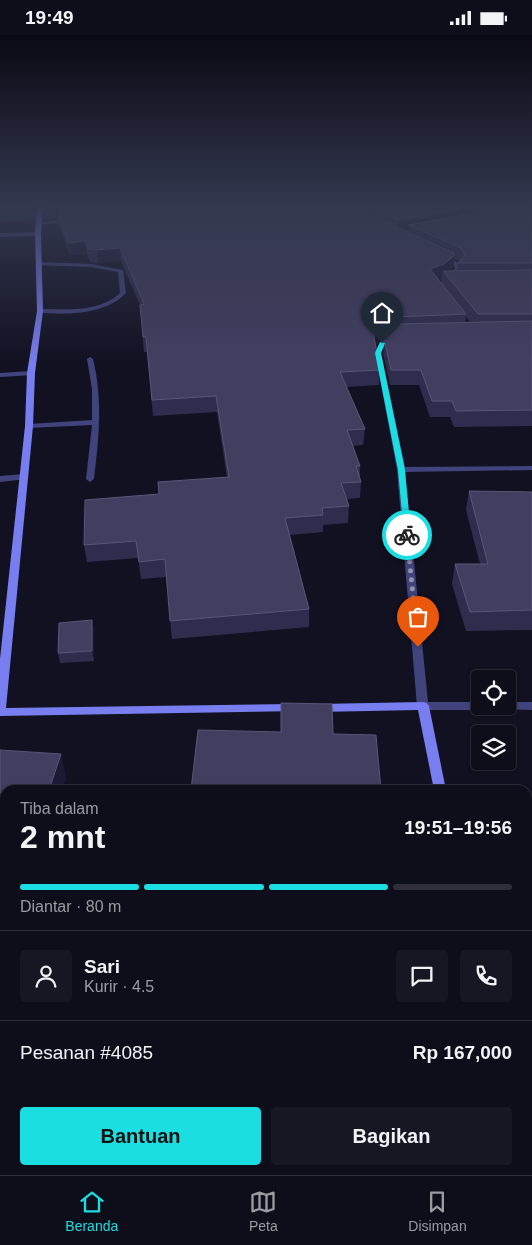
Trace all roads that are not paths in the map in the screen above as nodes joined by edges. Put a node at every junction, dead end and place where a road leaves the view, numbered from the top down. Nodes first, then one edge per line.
1 (39, 258) edge
2 (445, 258) edge
3 (39, 263) junction
4 (446, 280) junction
5 (455, 280) edge
6 (437, 281) edge
7 (40, 311) junction
8 (404, 335) edge
9 (90, 359) dead end
10 (31, 373) junction
11 (0, 375) edge
12 (97, 423) junction
13 (29, 426) junction
14 (532, 468) edge
15 (401, 470) junction
16 (24, 477) junction
17 (0, 479) edge
18 (90, 479) dead end
19 (423, 706) junction
20 (471, 706) edge
21 (516, 706) edge
22 (532, 706) edge
23 (0, 712) edge
24 (439, 785) edge

1 - 3 street
2 - 4 street
3 - 7 street
3 - 7 street
4 - 5 street
4 - 6 street
7 - 10 street
8 - 15 street
9 - 12 street
10 - 11 street
10 - 13 street
12 - 13 street
12 - 18 street
13 - 16 street
14 - 15 street
15 - 19 street
16 - 17 street
16 - 23 street
19 - 20 street
19 - 23 street
19 - 24 street
21 - 22 street

